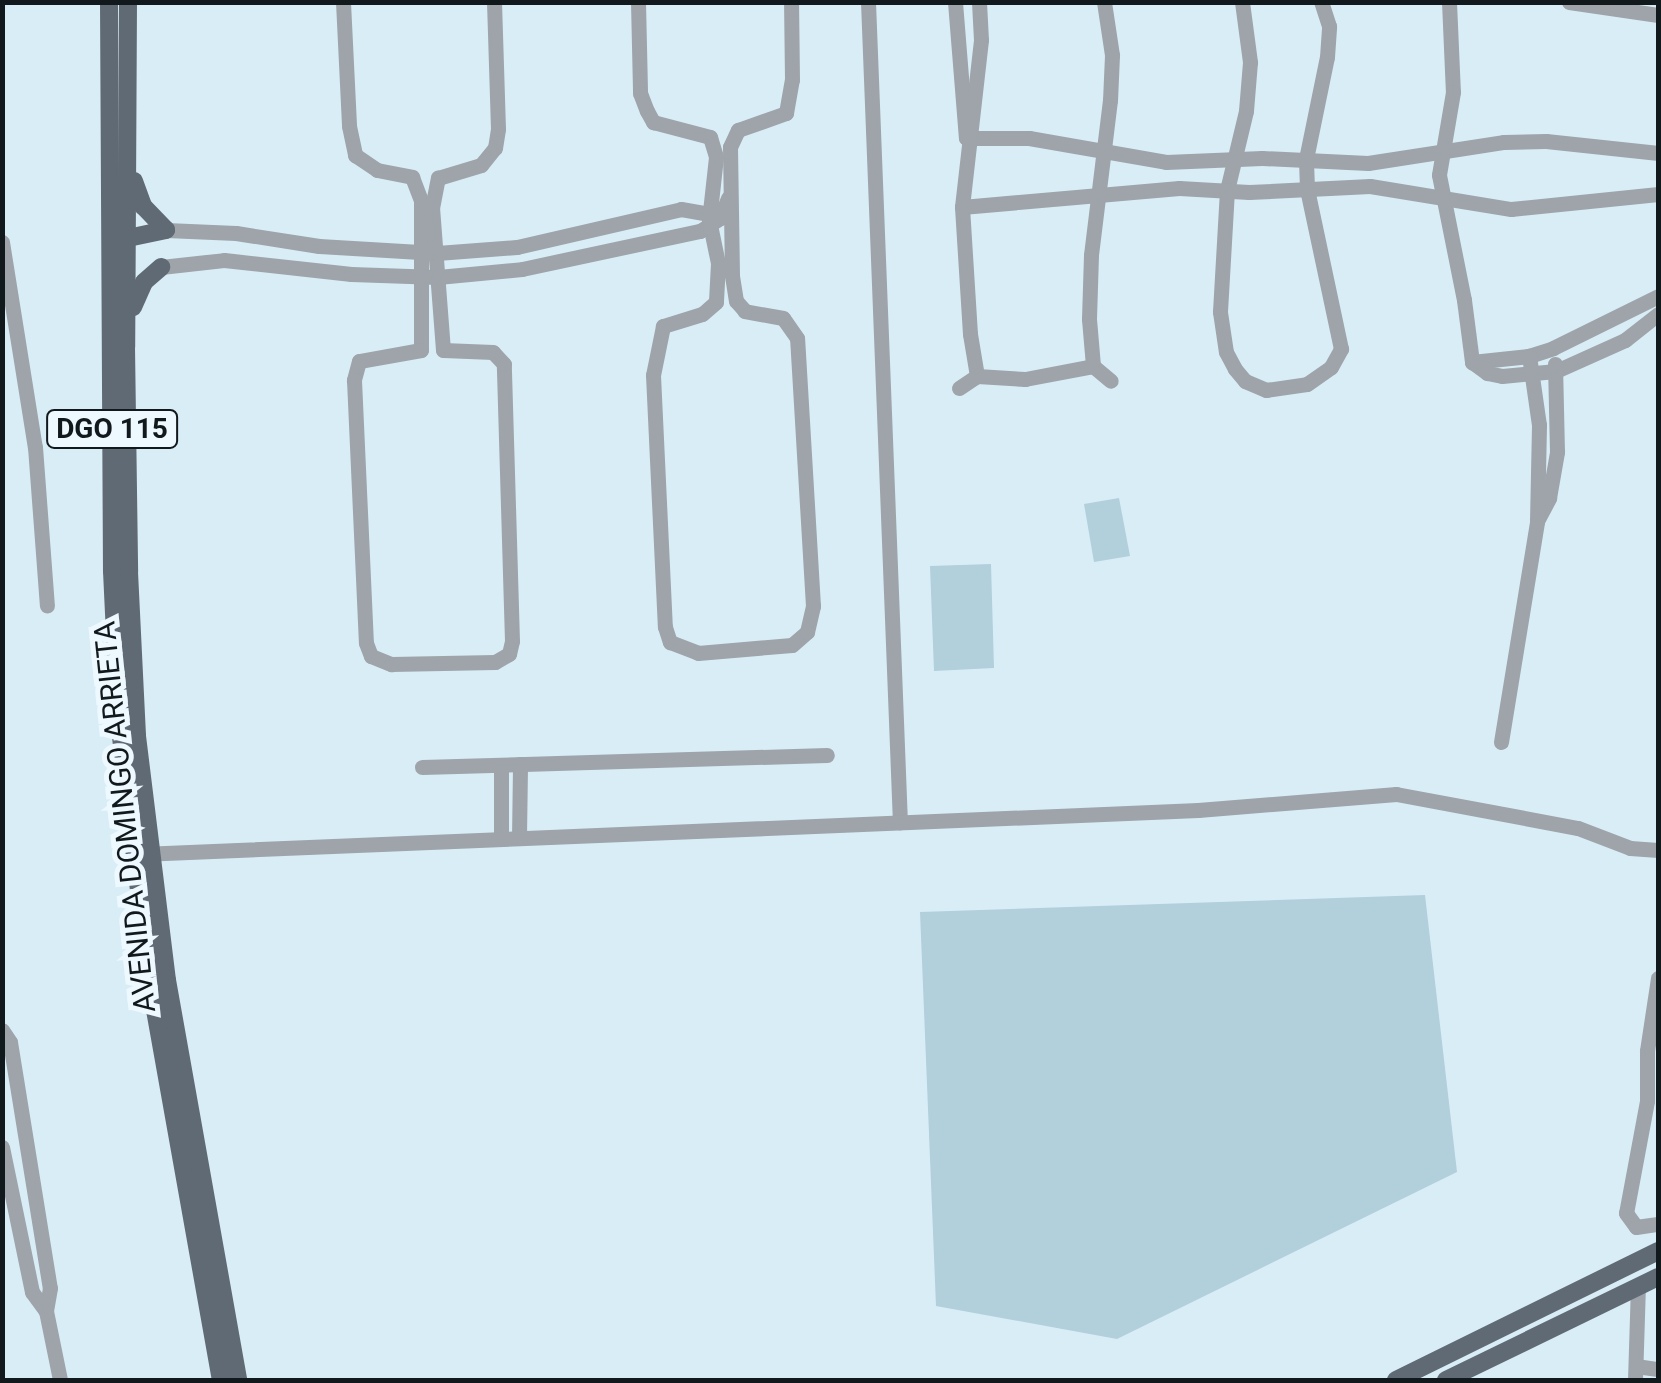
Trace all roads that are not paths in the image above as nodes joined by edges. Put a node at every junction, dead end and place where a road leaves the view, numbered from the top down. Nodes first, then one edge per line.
1 (109, 2) edge
2 (128, 2) edge
3 (343, 2) edge
4 (494, 2) edge
5 (638, 2) edge
6 (791, 2) edge
7 (868, 2) edge
8 (955, 2) edge
9 (979, 2) edge
10 (1104, 2) edge
11 (1242, 2) edge
12 (1321, 2) edge
13 (1450, 2) edge
14 (1568, 2) edge
15 (1658, 16) edge
16 (966, 138) junction
17 (1104, 151) junction
18 (1440, 152) junction
19 (1658, 154) edge
20 (1306, 159) junction
21 (1237, 160) junction
22 (129, 161) junction
23 (730, 181) junction
24 (1228, 190) junction
25 (1307, 190) junction
26 (1099, 192) junction
27 (1658, 194) edge
28 (1443, 198) junction
29 (962, 207) junction
30 (713, 219) junction
31 (168, 230) junction
32 (2, 242) edge
33 (732, 244) junction
34 (429, 253) junction
35 (118, 254) junction
36 (165, 265) junction
37 (430, 277) junction
38 (1658, 296) edge
39 (1658, 314) edge
40 (126, 347) junction
41 (1553, 348) junction
42 (1529, 356) junction
43 (1472, 362) junction
44 (1093, 366) junction
45 (1556, 370) junction
46 (1534, 374) junction
47 (978, 376) junction
48 (1111, 381) dead end
49 (959, 388) dead end
50 (1537, 521) junction
51 (121, 572) junction
52 (47, 606) dead end
53 (1501, 742) dead end
54 (828, 755) dead end
55 (520, 764) junction
56 (502, 765) junction
57 (422, 767) dead end
58 (900, 822) junction
59 (519, 838) junction
60 (501, 839) junction
61 (1658, 850) edge
62 (141, 854) junction
63 (1658, 978) edge
64 (158, 981) junction
65 (2, 1030) edge
66 (2, 1147) edge
67 (1658, 1224) edge
68 (1658, 1251) edge
69 (1658, 1276) edge
70 (1639, 1292) junction
71 (1658, 1301) edge
72 (46, 1312) junction
73 (1658, 1369) edge
74 (1636, 1373) edge
75 (60, 1380) edge
76 (221, 1380) edge
77 (238, 1380) edge
78 (1396, 1380) edge
79 (1446, 1380) edge

1 - 35 main road, AVENIDA DOMINGO ARRIETA / DGO 115
2 - 22 main road, AVENIDA DOMINGO ARRIETA / DGO 115
3 - 34 street
4 - 34 street
5 - 30 street
6 - 23 street
7 - 58 street
8 - 16 street
9 - 16 street
10 - 17 street
11 - 21 street
12 - 20 street
13 - 18 street
14 - 15 street
16 - 17 street
16 - 29 street
17 - 21 street
17 - 26 street
18 - 19 street
18 - 20 street
18 - 28 street
20 - 21 street
20 - 25 street
21 - 24 street
22 - 31 main road
22 - 35 main road, AVENIDA DOMINGO ARRIETA / DGO 115
23 - 30 street
23 - 33 street
24 - 25 street
24 - 25 street
24 - 26 street
25 - 28 street
26 - 29 street
26 - 44 street
27 - 28 street
28 - 43 street
29 - 47 street
30 - 33 street
30 - 33 street
30 - 34 street
30 - 37 street
31 - 34 street
31 - 35 main road
31 - 36 street
32 - 52 street
34 - 37 street
35 - 36 main road
35 - 40 main road, AVENIDA DOMINGO ARRIETA / DGO 115
35 - 51 main road, AVENIDA DOMINGO ARRIETA / DGO 115
36 - 37 street
36 - 40 main road
37 - 37 street
38 - 41 street
39 - 45 street
40 - 51 main road, AVENIDA DOMINGO ARRIETA / DGO 115
41 - 42 street
41 - 45 street
42 - 43 street
42 - 46 street
43 - 46 street
44 - 47 street
44 - 48 street
45 - 46 street
45 - 50 street
46 - 50 street
47 - 49 street
50 - 53 street
51 - 62 main road, AVENIDA DOMINGO ARRIETA / DGO 115
54 - 55 street
55 - 56 street
55 - 59 street
56 - 57 street
56 - 60 street
58 - 59 street
58 - 61 street
59 - 60 street
60 - 62 street
62 - 64 main road, AVENIDA DOMINGO ARRIETA / DGO 115
63 - 67 street
64 - 76 main road, AVENIDA DOMINGO ARRIETA / DGO 115
64 - 77 main road, AVENIDA DOMINGO ARRIETA / DGO 115
65 - 72 street
66 - 72 street
68 - 78 main road
69 - 70 main road
70 - 71 street
70 - 74 street
70 - 79 main road
72 - 75 street
73 - 74 street

